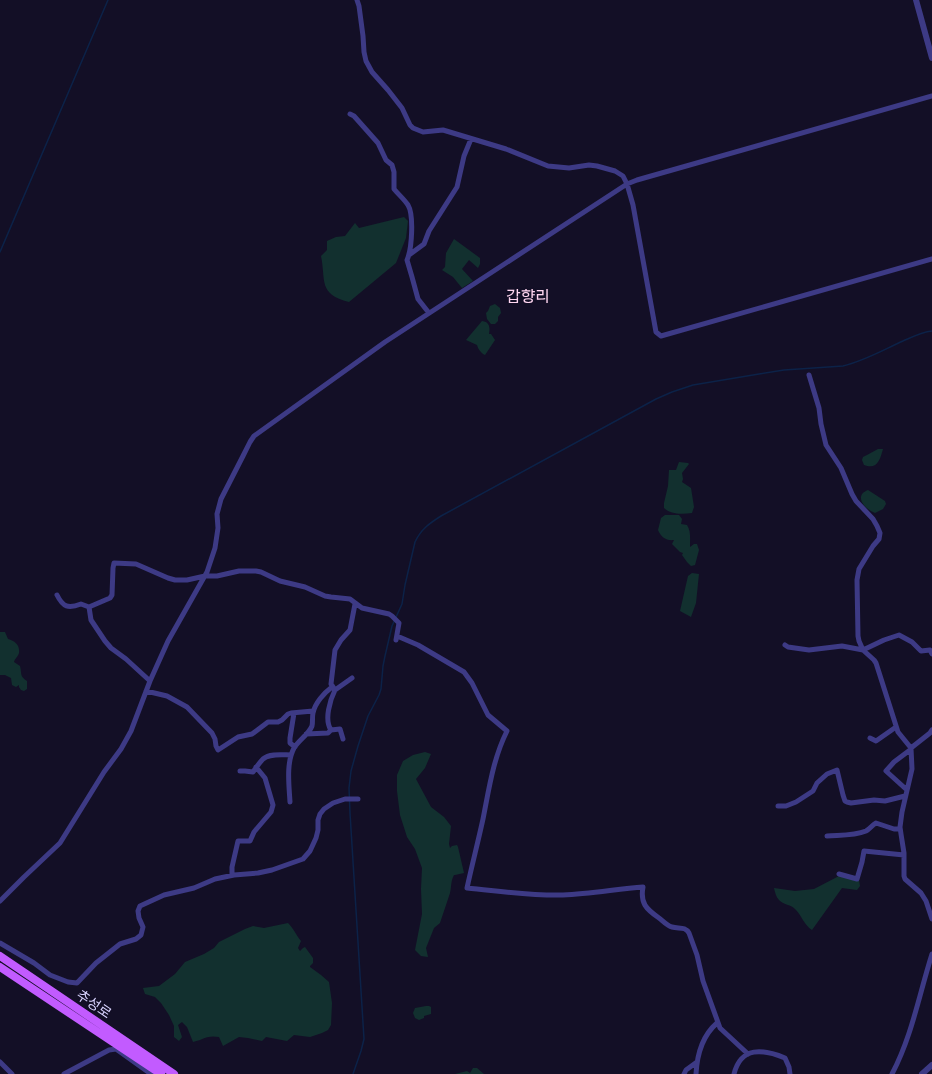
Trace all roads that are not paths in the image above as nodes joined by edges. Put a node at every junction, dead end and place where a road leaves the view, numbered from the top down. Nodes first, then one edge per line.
1 (357, 0) edge
2 (916, 0) edge
3 (932, 58) edge
4 (932, 96) edge
5 (350, 114) dead end
6 (471, 139) junction
7 (627, 184) junction
8 (409, 255) junction
9 (932, 259) edge
10 (429, 313) junction
11 (809, 375) dead end
12 (205, 576) junction
13 (57, 595) dead end
14 (355, 604) junction
15 (88, 607) junction
16 (785, 645) dead end
17 (863, 650) junction
18 (932, 654) edge
19 (352, 678) dead end
20 (150, 681) junction
21 (333, 688) junction
22 (146, 691) junction
23 (313, 711) junction
24 (294, 713) junction
25 (896, 727) junction
26 (331, 730) junction
27 (932, 730) edge
28 (306, 734) junction
29 (870, 738) dead end
30 (344, 739) dead end
31 (295, 747) junction
32 (911, 749) junction
33 (291, 755) junction
34 (256, 767) junction
35 (240, 771) dead end
36 (907, 790) junction
37 (905, 796) junction
38 (356, 800) dead end
39 (290, 802) dead end
40 (778, 806) dead end
41 (900, 829) junction
42 (828, 836) dead end
43 (904, 855) junction
44 (839, 874) dead end
45 (232, 875) junction
46 (0, 901) edge
47 (932, 919) edge
48 (0, 943) edge
49 (932, 954) edge
50 (0, 956) edge
51 (0, 967) edge
52 (717, 1023) junction
53 (748, 1054) junction
54 (0, 1062) edge
55 (697, 1062) junction
56 (932, 1065) edge
57 (12, 1074) edge
58 (64, 1074) edge
59 (151, 1074) edge
60 (161, 1074) edge
61 (174, 1074) edge
62 (684, 1074) edge
63 (696, 1074) edge
64 (734, 1074) edge
65 (790, 1074) edge
66 (892, 1074) edge
67 (922, 1074) edge

1 - 6 street
2 - 3 street
4 - 7 street
5 - 8 street
6 - 7 street
6 - 8 street
7 - 9 street
7 - 10 street
8 - 10 street
10 - 12 street
11 - 17 street
12 - 14 street
12 - 15 street
12 - 20 street
13 - 15 street
14 - 21 street
14 - 52 street
15 - 20 street
16 - 17 street
17 - 18 street
17 - 25 street
19 - 21 street
20 - 22 street
21 - 23 street
21 - 26 street
22 - 24 street
22 - 46 street
23 - 24 street
23 - 28 street
24 - 31 street
25 - 29 street
25 - 32 street
26 - 28 street
26 - 30 street
27 - 32 street
28 - 31 street
31 - 33 street
32 - 36 street
32 - 36 street
33 - 34 street
33 - 39 street
34 - 35 street
34 - 45 street
36 - 37 street
37 - 40 street
37 - 41 street
38 - 45 street
41 - 42 street
41 - 43 street
43 - 44 street
43 - 47 street
45 - 48 street
49 - 66 street
50 - 61 main road, 추성로
51 - 60 main road, 추성로
52 - 53 street
52 - 55 street
53 - 64 street
53 - 65 street
54 - 57 street
55 - 62 street
55 - 63 street
56 - 67 street
58 - 59 street

